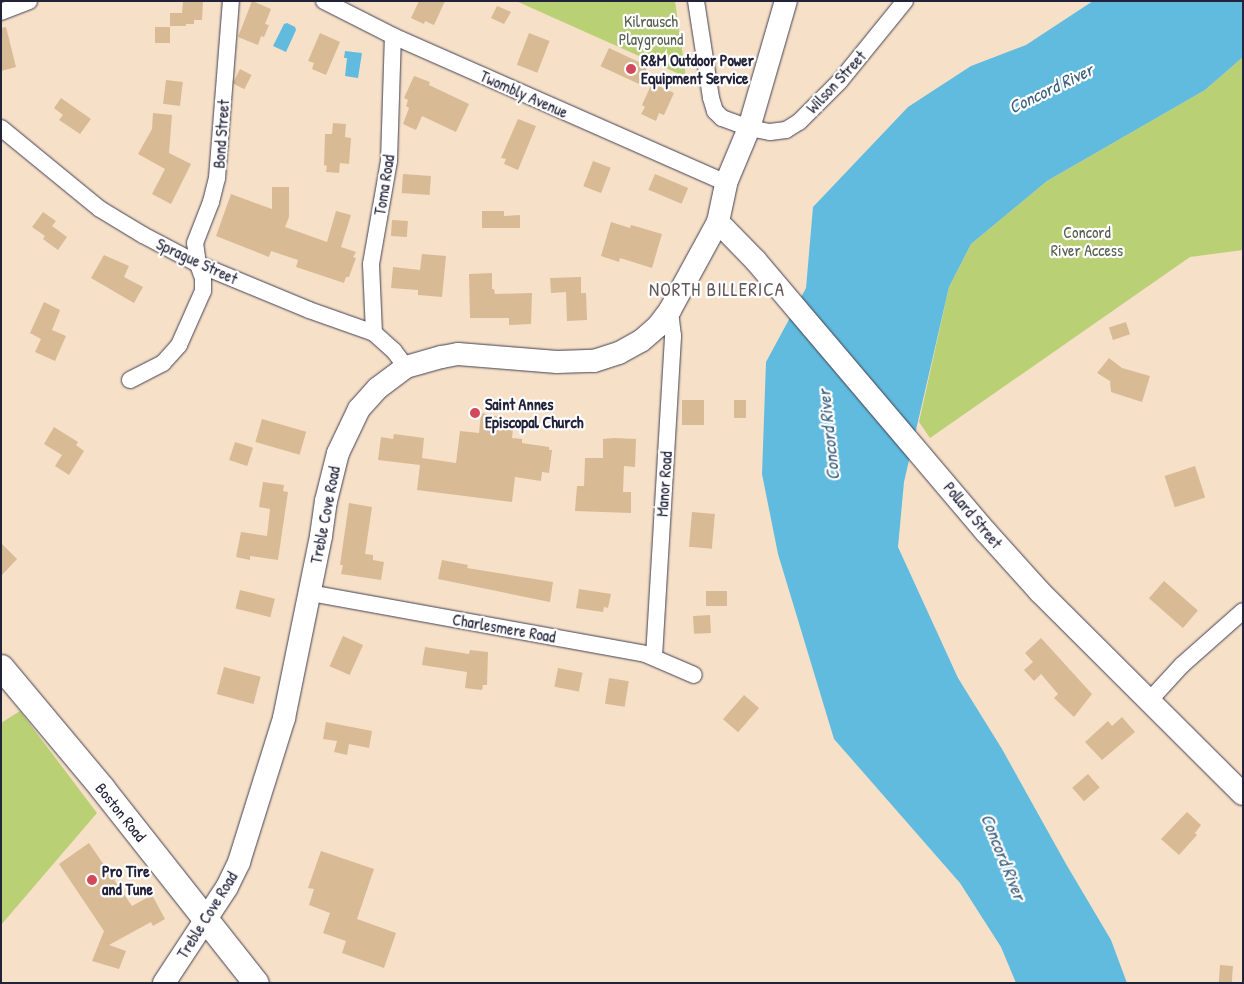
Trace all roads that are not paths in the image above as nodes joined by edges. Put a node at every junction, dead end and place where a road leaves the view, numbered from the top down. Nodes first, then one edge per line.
1 (29, 1) edge
2 (231, 1) edge
3 (324, 1) edge
4 (696, 1) edge
5 (786, 1) edge
6 (906, 1) edge
7 (1, 12) edge
8 (394, 36) junction
9 (1, 128) edge
10 (749, 128) junction
11 (726, 183) junction
12 (718, 222) junction
13 (198, 264) junction
14 (670, 310) junction
15 (374, 333) junction
16 (406, 367) junction
17 (130, 380) dead end
18 (310, 593) junction
19 (1243, 611) edge
20 (654, 657) junction
21 (1, 667) edge
22 (694, 676) dead end
23 (1148, 702) junction
24 (1243, 794) edge
25 (206, 919) junction
26 (164, 983) edge
27 (256, 983) edge

1 - 7 street
2 - 13 street, Bond Street
3 - 8 street, Twombly Avenue
4 - 10 street, Wilson Street
5 - 10 street, Treble Cove Road
6 - 10 street, Wilson Street
8 - 11 street, Twombly Avenue
8 - 15 street, Toma Road
9 - 13 street, Sprague Street
10 - 11 street, Treble Cove Road
11 - 12 street, Treble Cove Road
12 - 14 street, Treble Cove Road
12 - 23 street, Pollard Street
13 - 15 street, Sprague Street
13 - 17 street, Bond Street
14 - 16 street, Treble Cove Road
14 - 20 street, Manor Road
15 - 16 street, Sprague Street
16 - 18 street, Treble Cove Road
18 - 20 street, Charlesmere Road
18 - 25 street, Treble Cove Road
19 - 23 street
20 - 22 street, Charlesmere Road
21 - 25 main road, Boston Road
23 - 24 street, Pollard Street
25 - 26 street, Treble Cove Road
25 - 27 main road, Boston Road

